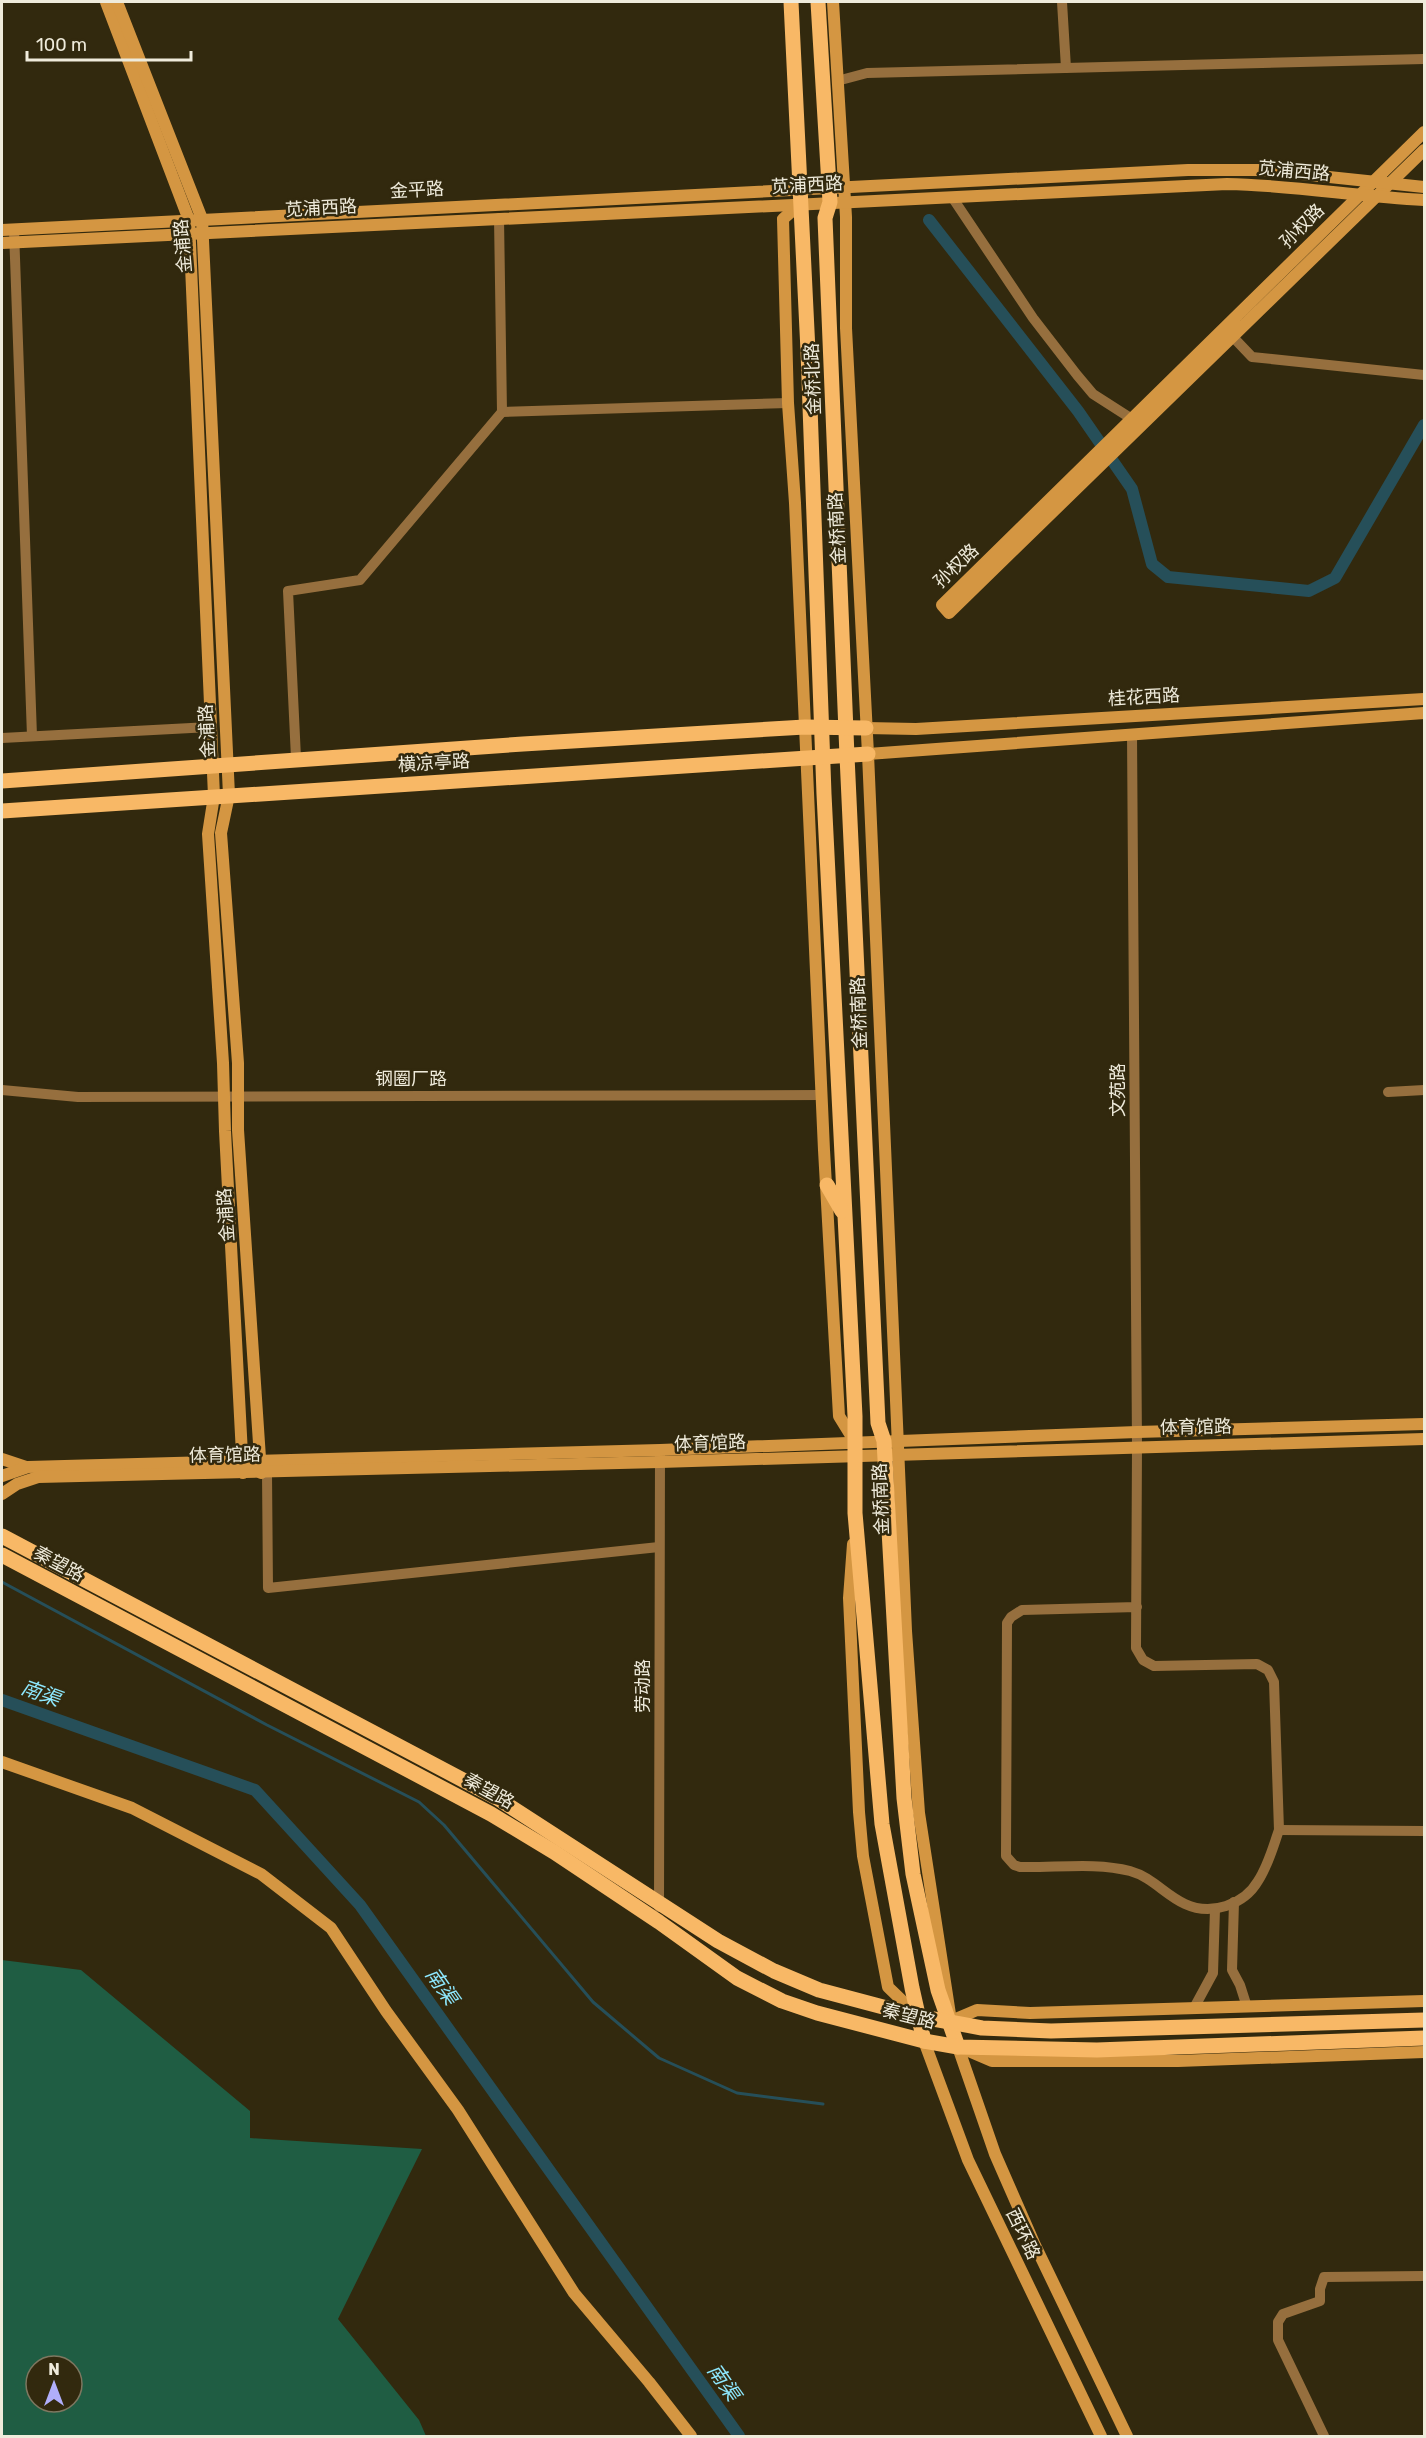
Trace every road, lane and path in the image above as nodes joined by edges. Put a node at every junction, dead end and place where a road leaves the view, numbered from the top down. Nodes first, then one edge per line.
1 (106, 2) edge
2 (117, 2) edge
3 (791, 2) edge
4 (818, 2) edge
5 (832, 2) edge
6 (1062, 2) edge
7 (1425, 59) edge
8 (1066, 68) junction
9 (837, 81) junction
10 (1425, 132) edge
11 (1425, 150) edge
12 (1373, 183) junction
13 (1390, 184) junction
14 (1425, 187) edge
15 (837, 195) junction
16 (1359, 196) junction
17 (799, 197) junction
18 (952, 197) junction
19 (1375, 198) junction
20 (1425, 200) edge
21 (499, 218) junction
22 (196, 226) junction
23 (10, 234) edge
24 (2, 243) edge
25 (846, 328) junction
26 (1232, 336) junction
27 (831, 359) junction
28 (1425, 375) edge
29 (788, 403) junction
30 (502, 412) junction
31 (1132, 419) junction
32 (1126, 433) junction
33 (1097, 461) junction
34 (1425, 699) edge
35 (1425, 713) edge
36 (210, 728) junction
37 (805, 728) junction
38 (822, 728) junction
39 (847, 728) junction
40 (866, 728) junction
41 (1132, 734) junction
42 (32, 736) junction
43 (2, 738) edge
44 (868, 754) junction
45 (847, 756) junction
46 (823, 757) junction
47 (296, 758) junction
48 (807, 758) junction
49 (219, 764) junction
50 (2, 781) edge
51 (221, 796) junction
52 (2, 811) edge
53 (2, 1090) edge
54 (1425, 1090) edge
55 (1388, 1092) dead end
56 (822, 1095) junction
57 (224, 1096) junction
58 (238, 1096) junction
59 (883, 1122) junction
60 (866, 1150) junction
61 (827, 1185) junction
62 (844, 1214) junction
63 (1425, 1424) edge
64 (1137, 1432) junction
65 (1425, 1439) edge
66 (1137, 1446) junction
67 (891, 1448) junction
68 (855, 1449) junction
69 (660, 1456) junction
70 (2, 1459) edge
71 (28, 1467) junction
72 (243, 1467) junction
73 (263, 1469) junction
74 (2, 1476) edge
75 (38, 1477) junction
76 (2, 1494) edge
77 (855, 1512) junction
78 (2, 1536) edge
79 (659, 1547) junction
80 (2, 1555) edge
81 (1137, 1607) junction
82 (2, 1762) edge
83 (1279, 1830) junction
84 (1425, 1831) edge
85 (659, 1902) junction
86 (1234, 1902) junction
87 (1215, 1909) junction
88 (659, 1922) junction
89 (1425, 2001) edge
90 (1247, 2007) junction
91 (1194, 2008) junction
92 (917, 2016) junction
93 (1425, 2020) edge
94 (951, 2021) junction
95 (1425, 2038) edge
96 (924, 2041) junction
97 (958, 2047) junction
98 (1425, 2052) edge
99 (1425, 2276) edge
100 (691, 2436) edge
101 (1101, 2436) edge
102 (1127, 2436) edge
103 (1324, 2436) edge

1 - 22 main road, 金浦路
2 - 22 main road, 金浦路
3 - 17 main road, 金桥北路
4 - 15 main road, 金桥北路
5 - 9 main road, 金桥南路
6 - 8 street
7 - 8 street
8 - 9 street
9 - 15 main road, 金桥南路
10 - 12 main road, 孙权路
11 - 13 main road, 孙权路
12 - 13 main road, 苋浦西路
12 - 15 main road, 苋浦西路
12 - 16 main road, 孙权路
13 - 14 main road, 苋浦西路
13 - 19 main road, 孙权路
15 - 17 main road, 苋浦西路
15 - 18 main road, 苋浦西路
15 - 25 main road, 金桥南路
15 - 27 main road, 金桥北路
16 - 18 main road, 苋浦西路
16 - 19 main road, 苋浦西路
16 - 31 main road, 孙权路
17 - 21 main road, 苋浦西路
17 - 22 main road, 金平路
17 - 29 main road, 金桥北路
17 - 38 main road, 金桥北路
18 - 31 street
19 - 20 main road, 苋浦西路
19 - 26 main road, 孙权路
21 - 22 main road, 苋浦西路
21 - 30 street
22 - 23 main road, 金平路
22 - 36 main road, 金浦路
22 - 49 main road, 金浦路
23 - 24 main road, 金平路
23 - 42 street
25 - 27 main road
25 - 40 main road, 金桥南路
26 - 28 street
26 - 32 main road, 孙权路
27 - 39 main road, 金桥北路
29 - 30 street
29 - 37 main road, 金桥北路
30 - 47 street
31 - 32 main road, 孙权路
32 - 33 main road, 孙权路
33 - 33 main road, 孙权路
34 - 40 main road, 桂花西路
35 - 41 main road, 桂花西路
36 - 42 street
36 - 49 main road, 金浦路
37 - 38 main road, 横凉亭路
37 - 47 main road, 横凉亭路
37 - 48 main road, 金桥南路
38 - 39 main road, 横凉亭路
38 - 46 main road, 金桥北路
39 - 40 main road, 横凉亭路
39 - 45 main road, 金桥北路
40 - 44 main road, 金桥南路
41 - 44 main road, 桂花西路
41 - 64 street, 文苑路
42 - 43 street
44 - 45 main road, 横凉亭路
44 - 59 main road, 金桥南路
45 - 46 main road, 横凉亭路
45 - 60 main road, 金桥南路
46 - 48 main road, 横凉亭路
46 - 62 main road, 金桥南路
47 - 49 main road, 横凉亭路
48 - 51 main road, 横凉亭路
48 - 56 main road, 金桥南路
49 - 50 main road, 横凉亭路
49 - 51 main road, 金浦路
51 - 52 main road, 横凉亭路
51 - 57 main road, 金浦路
51 - 58 main road, 金浦路
53 - 57 street, 钢圈厂路
54 - 55 street
56 - 58 street, 钢圈厂路
56 - 61 main road, 金桥南路
57 - 58 street, 钢圈厂路
57 - 72 main road, 金浦路
58 - 73 main road, 金浦路
59 - 60 main road
59 - 67 main road, 金桥南路
60 - 67 main road, 金桥南路
61 - 62 main road
61 - 68 main road, 金桥南路
62 - 68 main road, 金桥南路
63 - 64 main road, 体育馆路
64 - 66 street, 文苑路
64 - 67 main road, 体育馆路
65 - 66 main road, 体育馆路
66 - 67 main road, 体育馆路
66 - 81 street, 文苑路
67 - 68 main road, 体育馆路
67 - 94 main road, 金桥南路
68 - 69 main road, 体育馆路
68 - 77 main road, 金桥南路
69 - 73 main road, 体育馆路
69 - 79 street, 劳动路
70 - 71 main road, 体育馆路
71 - 72 main road, 体育馆路
71 - 74 main road, 体育馆路
71 - 75 main road
72 - 73 main road, 体育馆路
72 - 75 main road, 体育馆路
73 - 79 street
75 - 76 main road, 体育馆路
77 - 92 main road, 金桥南路
77 - 92 main road, 金桥南路
78 - 85 main road, 秦望路
79 - 85 street, 劳动路
80 - 88 main road, 秦望路
81 - 83 street, 文苑路
81 - 87 street
82 - 100 main road
83 - 84 street
83 - 86 street
85 - 88 street, 劳动路
85 - 92 main road, 秦望路
86 - 87 street
86 - 90 street
87 - 91 street
88 - 96 main road, 秦望路
89 - 90 main road, 秦望路
90 - 91 main road, 秦望路
91 - 94 main road, 秦望路
92 - 94 main road, 秦望路
92 - 96 main road, 金桥南路
93 - 94 main road, 秦望路
94 - 97 main road, 金桥南路
95 - 97 main road, 秦望路
96 - 97 main road, 秦望路
96 - 101 main road, 西环路
97 - 98 main road, 秦望路
97 - 102 main road, 西环路
99 - 103 street

